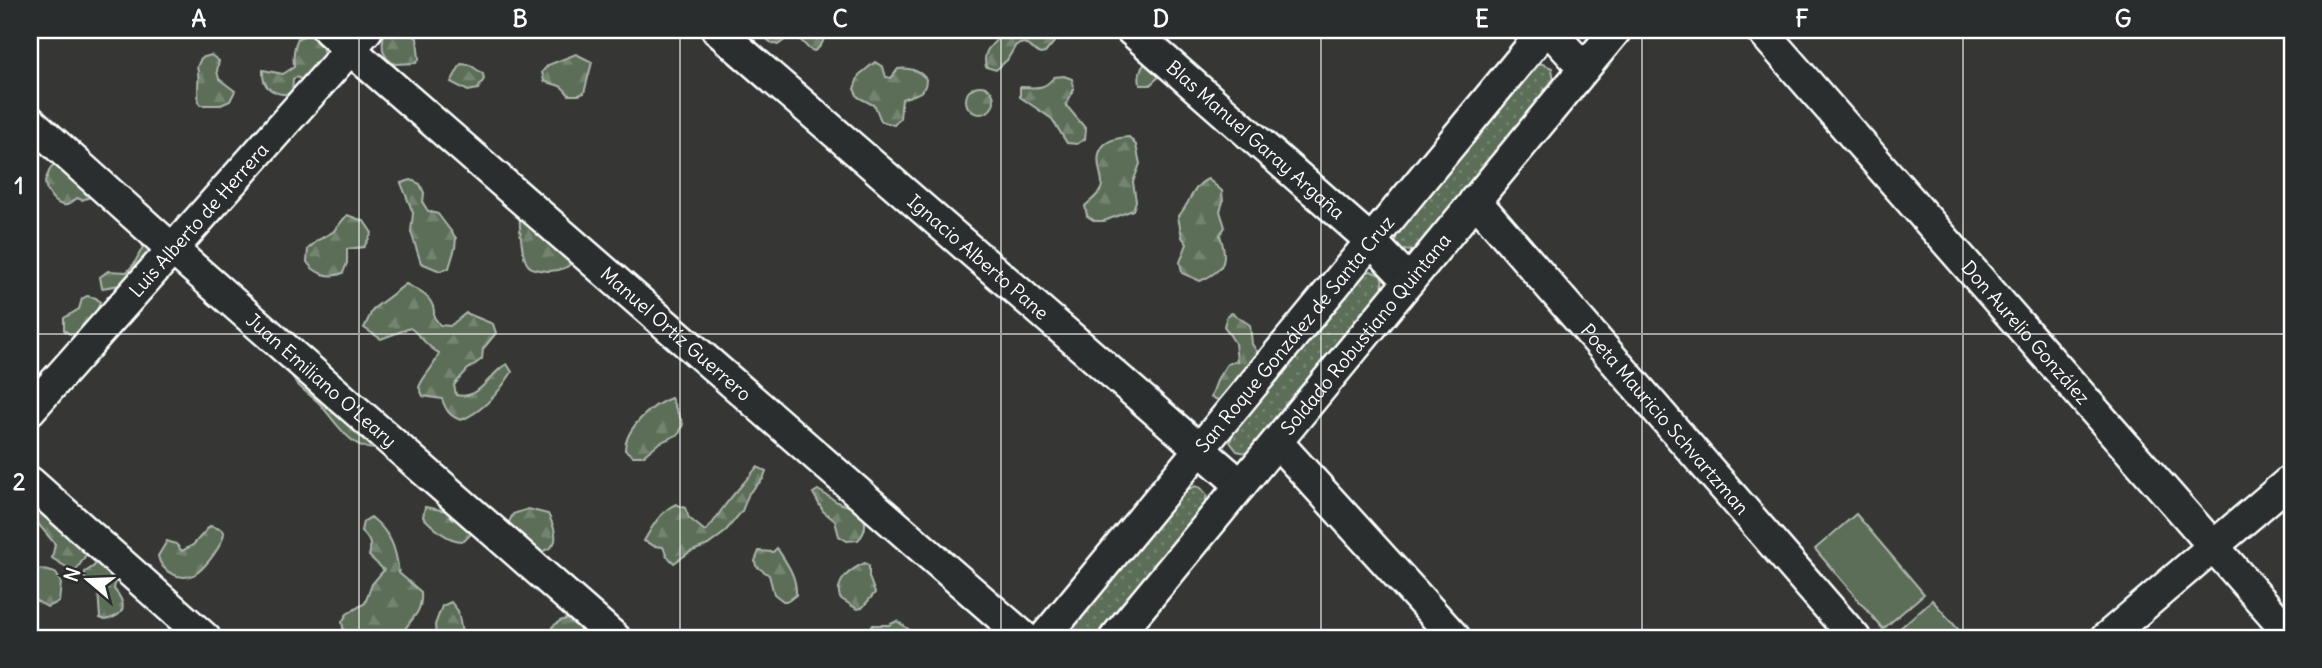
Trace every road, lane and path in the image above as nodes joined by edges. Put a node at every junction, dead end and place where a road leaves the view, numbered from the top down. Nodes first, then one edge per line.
1 (717, 30) edge
2 (1131, 30) edge
3 (1547, 30) edge
4 (1616, 30) edge
5 (1761, 30) edge
6 (348, 36) edge
7 (1584, 68) junction
8 (30, 121) edge
9 (1475, 200) junction
10 (1371, 241) junction
11 (172, 249) junction
12 (1409, 281) junction
13 (30, 410) edge
14 (1276, 442) junction
15 (1199, 449) junction
16 (2292, 479) edge
17 (30, 482) edge
18 (1241, 485) junction
19 (2214, 547) junction
20 (2292, 636) edge
21 (205, 638) edge
22 (615, 638) edge
23 (1025, 638) edge
24 (1044, 638) edge
25 (1115, 638) edge
26 (1455, 638) edge
27 (1855, 638) edge
28 (2106, 638) edge

1 - 15 street, Ignacio Alberto Pane
2 - 10 street, Blas Manuel Garay Argaña
3 - 7 street
3 - 10 street, San Roque González de Santa Cruz
4 - 7 street, Soldado Robustiano Quintana
5 - 19 street, Don Aurelio González
6 - 11 street, Luis Alberto de Herrera
6 - 23 street, Manuel Ortíz Guerrero
7 - 9 street, Soldado Robustiano Quintana
8 - 11 street, Juan Emiliano O'Leary
9 - 12 street, Soldado Robustiano Quintana
9 - 27 street, Poeta Mauricio Schvartzman
10 - 12 street, Blas Manuel Garay Argaña
10 - 15 street, San Roque González de Santa Cruz
11 - 13 street, Luis Alberto de Herrera
11 - 22 street, Juan Emiliano O'Leary
12 - 14 street, Soldado Robustiano Quintana
14 - 18 street, Soldado Robustiano Quintana
14 - 26 street
15 - 18 street, Ignacio Alberto Pane
15 - 24 street, San Roque González de Santa Cruz
16 - 19 street
17 - 21 street
18 - 25 street, Soldado Robustiano Quintana
19 - 20 street, Don Aurelio González
19 - 28 street

